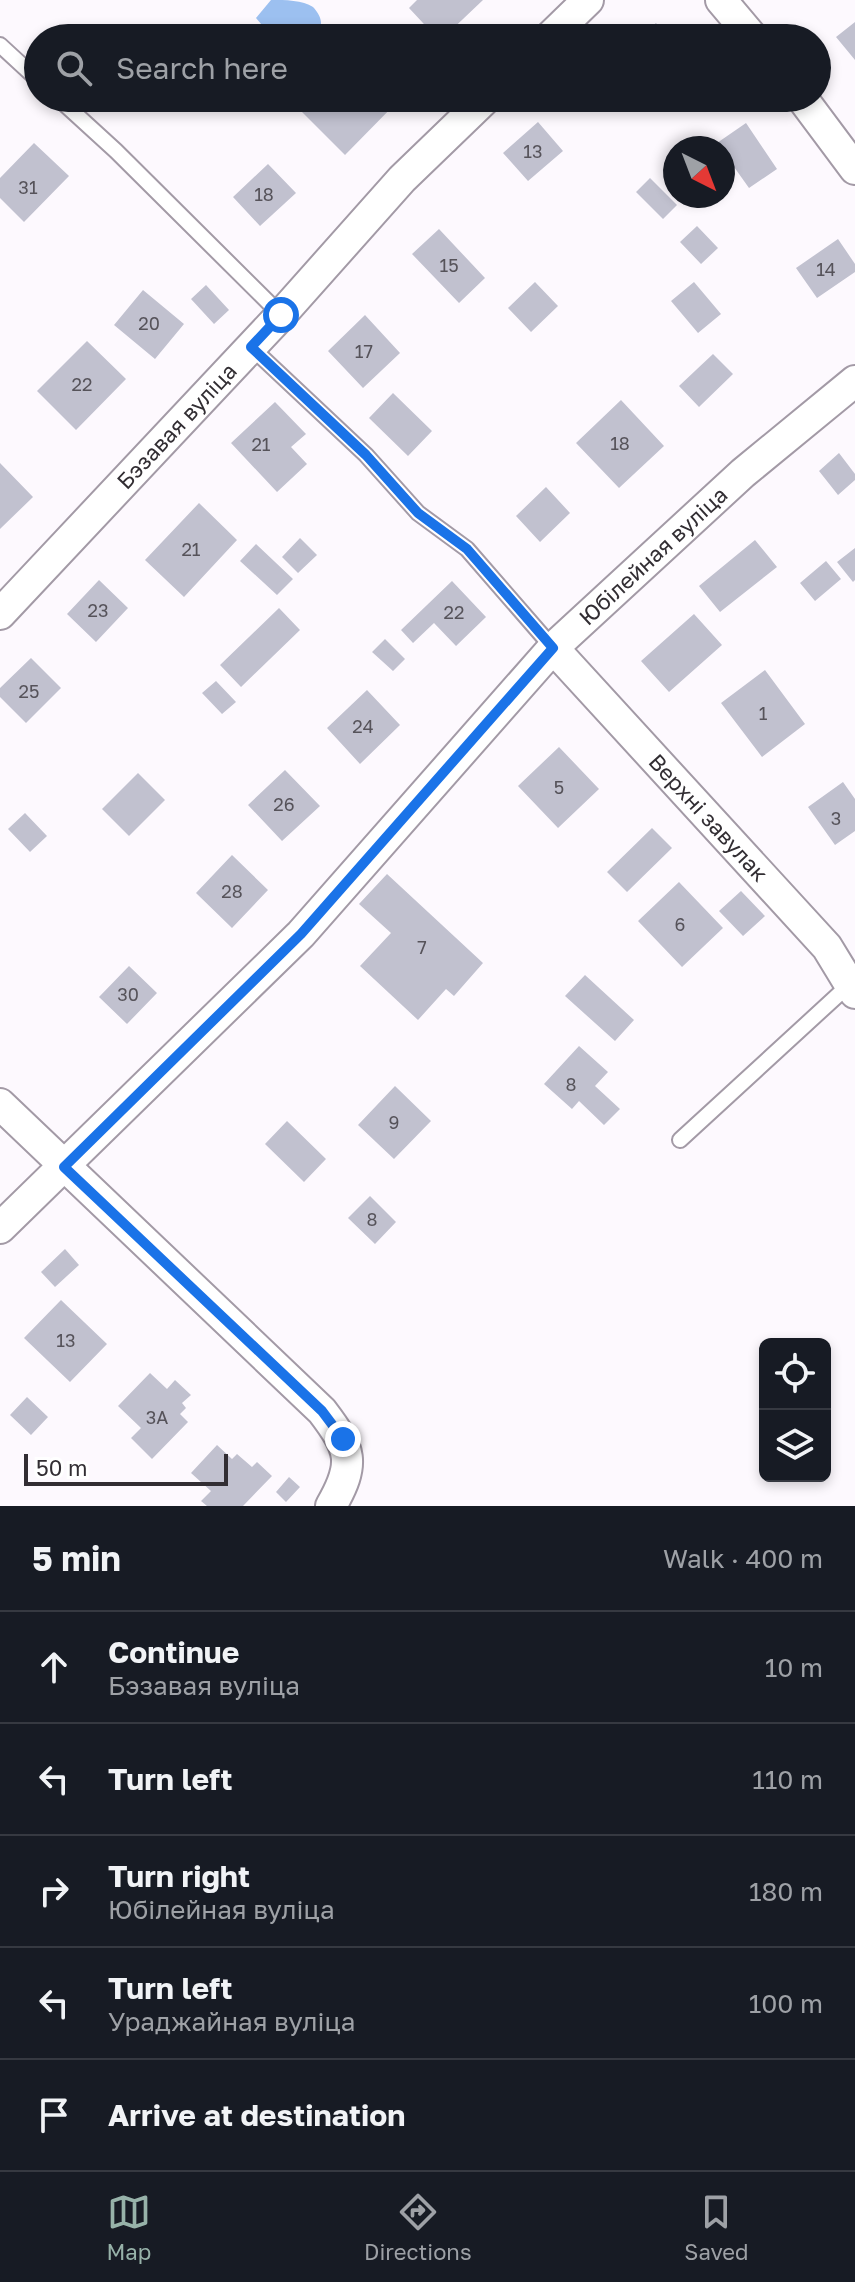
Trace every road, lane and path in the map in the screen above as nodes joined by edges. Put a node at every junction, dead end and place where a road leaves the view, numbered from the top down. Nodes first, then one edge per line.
1 (588, 0) edge
2 (721, 0) edge
3 (563, 24) edge
4 (741, 24) edge
5 (0, 45) edge
6 (24, 67) edge
7 (73, 112) edge
8 (471, 112) edge
9 (812, 112) edge
10 (855, 169) edge
11 (281, 315) junction
12 (251, 347) junction
13 (855, 381) edge
14 (0, 614) edge
15 (553, 648) junction
16 (852, 989) edge
17 (0, 1104) edge
18 (680, 1140) dead end
19 (64, 1167) junction
20 (0, 1228) edge
21 (337, 1496) edge

1 - 3 street
2 - 4 street
5 - 6 lane
7 - 11 lane
8 - 11 street, Бэзавая вуліца
9 - 10 street
11 - 12 street, Бэзавая вуліца
12 - 14 street, Бэзавая вуліца
12 - 15 lane
13 - 15 street, Юбілейная вуліца
15 - 16 street, Верхні завулак
15 - 19 street, Юбілейная вуліца
16 - 18 lane
17 - 19 street
19 - 20 street, Юбілейная вуліца
19 - 21 street

